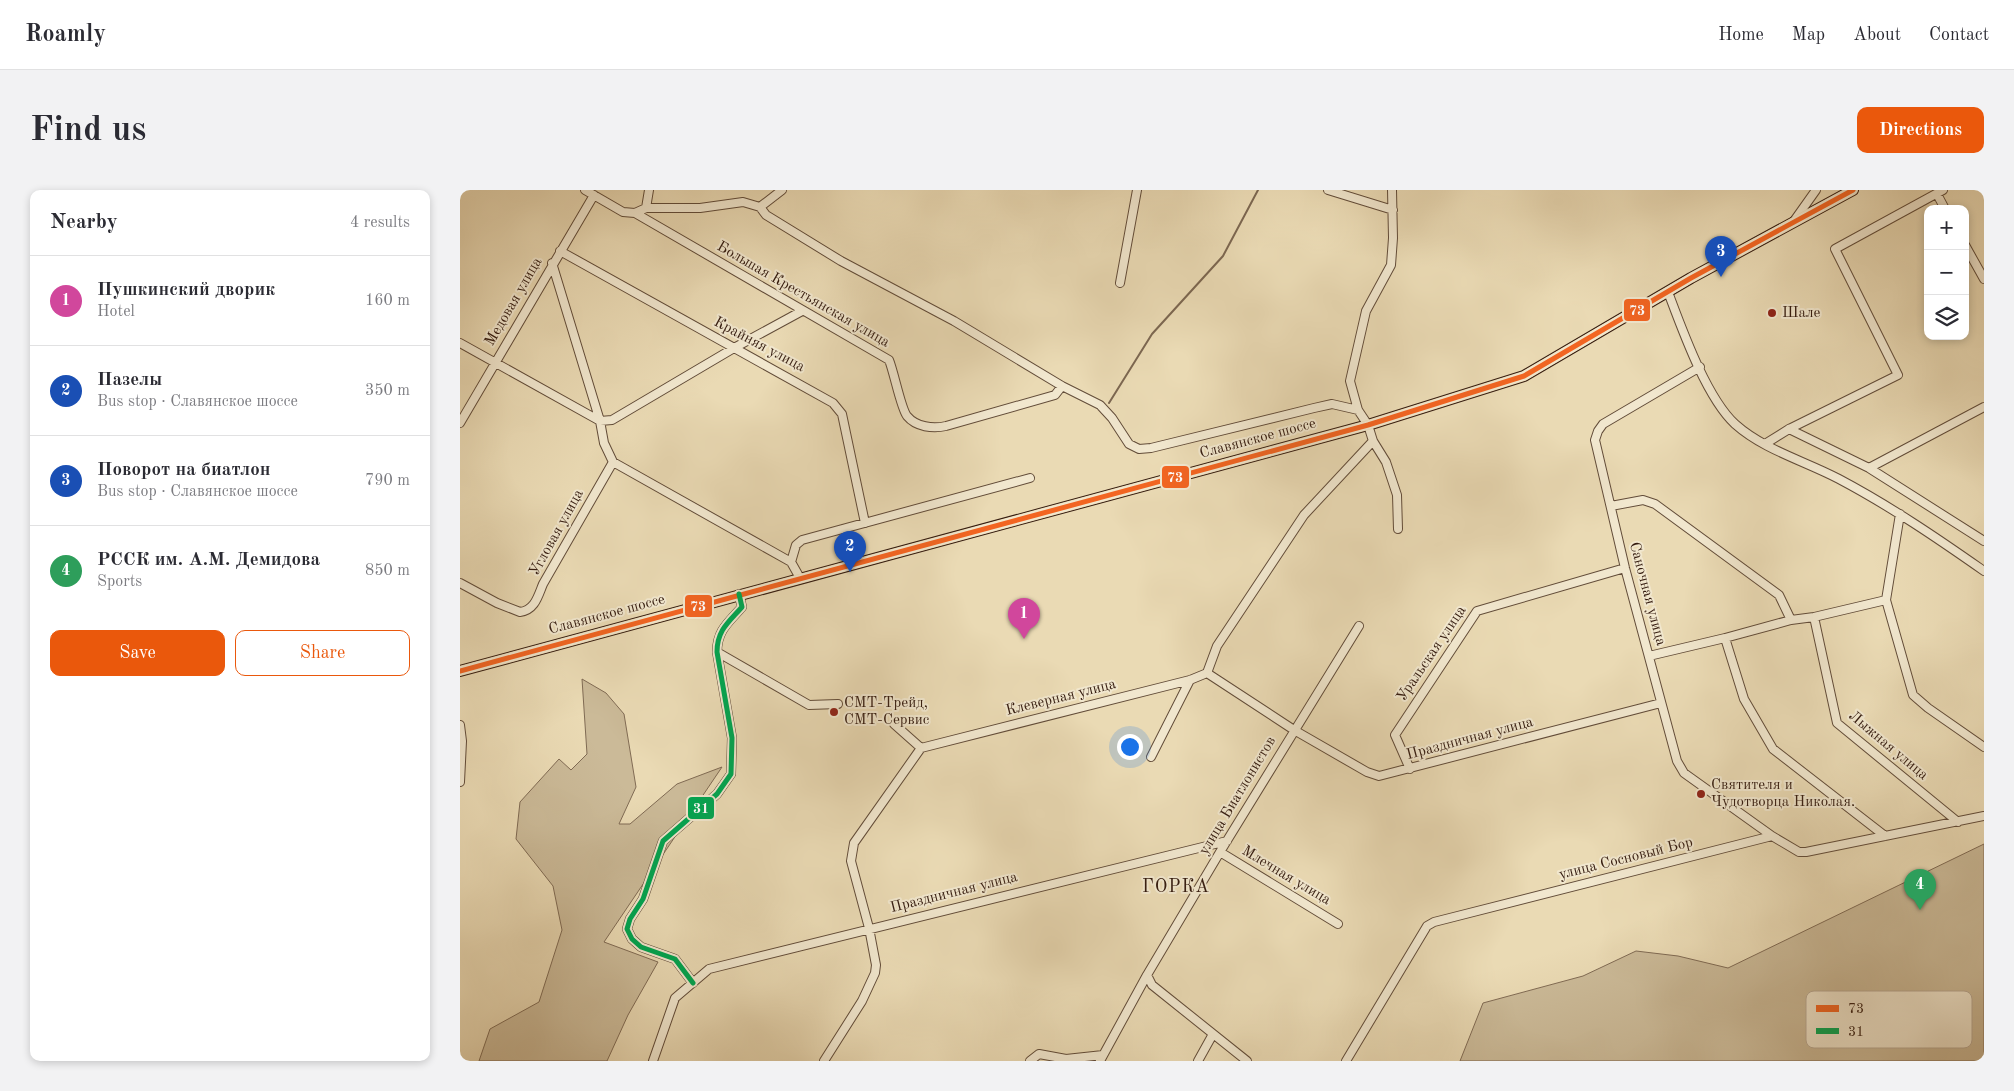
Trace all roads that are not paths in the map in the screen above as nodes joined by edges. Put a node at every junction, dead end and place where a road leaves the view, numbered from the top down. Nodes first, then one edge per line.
1 (585, 190) edge
2 (649, 190) edge
3 (782, 190) edge
4 (1136, 190) edge
5 (1328, 190) edge
6 (1392, 190) edge
7 (1816, 190) edge
8 (1853, 190) edge
9 (1940, 192) edge
10 (594, 195) junction
11 (1944, 205) edge
12 (760, 207) junction
13 (646, 208) junction
14 (1393, 210) junction
15 (635, 214) junction
16 (1794, 221) junction
17 (1968, 250) edge
18 (560, 252) junction
19 (552, 263) junction
20 (1984, 279) edge
21 (1120, 283) dead end
22 (1668, 292) junction
23 (802, 311) junction
24 (460, 343) edge
25 (734, 348) junction
26 (494, 364) junction
27 (1700, 367) junction
28 (1062, 386) junction
29 (1984, 407) edge
30 (1358, 410) junction
31 (600, 421) junction
32 (460, 423) edge
33 (1368, 425) junction
34 (1789, 428) junction
35 (1372, 440) junction
36 (1765, 444) junction
37 (613, 462) junction
38 (1869, 468) junction
39 (1030, 478) dead end
40 (1611, 506) junction
41 (1900, 514) junction
42 (865, 523) junction
43 (1398, 529) dead end
44 (1984, 541) edge
45 (790, 562) junction
46 (1625, 568) junction
47 (1984, 571) edge
48 (800, 578) junction
49 (460, 583) edge
50 (739, 594) junction
51 (1886, 600) junction
52 (1814, 617) junction
53 (1791, 620) junction
54 (1359, 626) dead end
55 (1725, 638) junction
56 (717, 652) junction
57 (1649, 656) junction
58 (460, 671) edge
59 (1207, 673) junction
60 (1190, 680) junction
61 (1661, 703) junction
62 (838, 704) dead end
63 (894, 724) dead end
64 (460, 725) edge
65 (1294, 730) junction
66 (1984, 747) edge
67 (921, 748) junction
68 (1151, 757) dead end
69 (1410, 769) junction
70 (460, 782) edge
71 (1984, 816) edge
72 (1958, 822) junction
73 (1772, 836) junction
74 (1885, 836) junction
75 (1227, 841) junction
76 (1220, 852) junction
77 (1338, 924) dead end
78 (869, 928) junction
79 (1148, 974) junction
80 (693, 983) junction
81 (1213, 1034) junction
82 (1102, 1058) edge
83 (654, 1061) edge
84 (824, 1061) edge
85 (1030, 1061) edge
86 (1198, 1061) edge
87 (1246, 1061) edge
88 (1346, 1061) edge

1 - 10 street, Большая Крестьянская улица
2 - 13 street
3 - 12 street
4 - 21 street
5 - 14 street
6 - 14 street
7 - 16 street
8 - 16 main road, Славянское шоссе
9 - 11 street
9 - 34 street
10 - 15 street, Большая Крестьянская улица
10 - 18 street, Медовая улица
12 - 13 street
12 - 28 street
13 - 15 street
14 - 30 street
15 - 23 street, Большая Крестьянская улица
16 - 22 main road, Славянское шоссе
17 - 20 street
18 - 19 street, Медовая улица
18 - 25 street, Крайняя улица
19 - 26 street, Медовая улица
19 - 31 street
22 - 27 street
22 - 33 main road, Славянское шоссе
23 - 25 street
23 - 28 street, Большая Крестьянская улица
24 - 26 street
25 - 31 street
25 - 42 street, Крайняя улица
26 - 31 street
26 - 32 street, Медовая улица
27 - 36 street
27 - 40 street, Саночная улица
28 - 30 street
29 - 38 street
30 - 33 street
31 - 37 street
33 - 35 street
33 - 48 main road, Славянское шоссе
34 - 36 street
34 - 38 street
35 - 43 street
35 - 59 street
36 - 41 street
37 - 45 street
37 - 49 street, Угловая улица
38 - 44 street
39 - 42 street
40 - 46 street, Саночная улица
40 - 53 street
41 - 47 street
41 - 51 street
42 - 45 street
45 - 48 street
46 - 57 street, Саночная улица
46 - 69 street, Уральская улица
48 - 50 main road, Славянское шоссе
50 - 56 street
50 - 58 main road, Славянское шоссе
51 - 52 street
51 - 66 street
52 - 53 street
52 - 72 street, Лыжная улица
53 - 55 street
54 - 65 street, улица Биатлонистов
55 - 57 street
55 - 74 street
56 - 62 street
56 - 80 street
57 - 61 street, Саночная улица
59 - 60 street, Клеверная улица
59 - 65 street, Праздничная улица
60 - 67 street, Клеверная улица
60 - 68 street
61 - 69 street, Праздничная улица
61 - 73 street, Саночная улица
63 - 67 street
64 - 70 street
65 - 69 street, Праздничная улица
65 - 75 street, улица Биатлонистов
67 - 78 street
71 - 72 street
72 - 74 street
73 - 74 street
73 - 88 street, улица Сосновый Бор
75 - 76 street, улица Биатлонистов
75 - 78 street, Праздничная улица
76 - 77 street, Млечная улица
76 - 79 street, улица Биатлонистов
78 - 80 street, Праздничная улица
78 - 84 street
79 - 81 street
79 - 82 street, улица Биатлонистов
80 - 83 street, Праздничная улица
81 - 86 street
81 - 87 street
82 - 85 street

